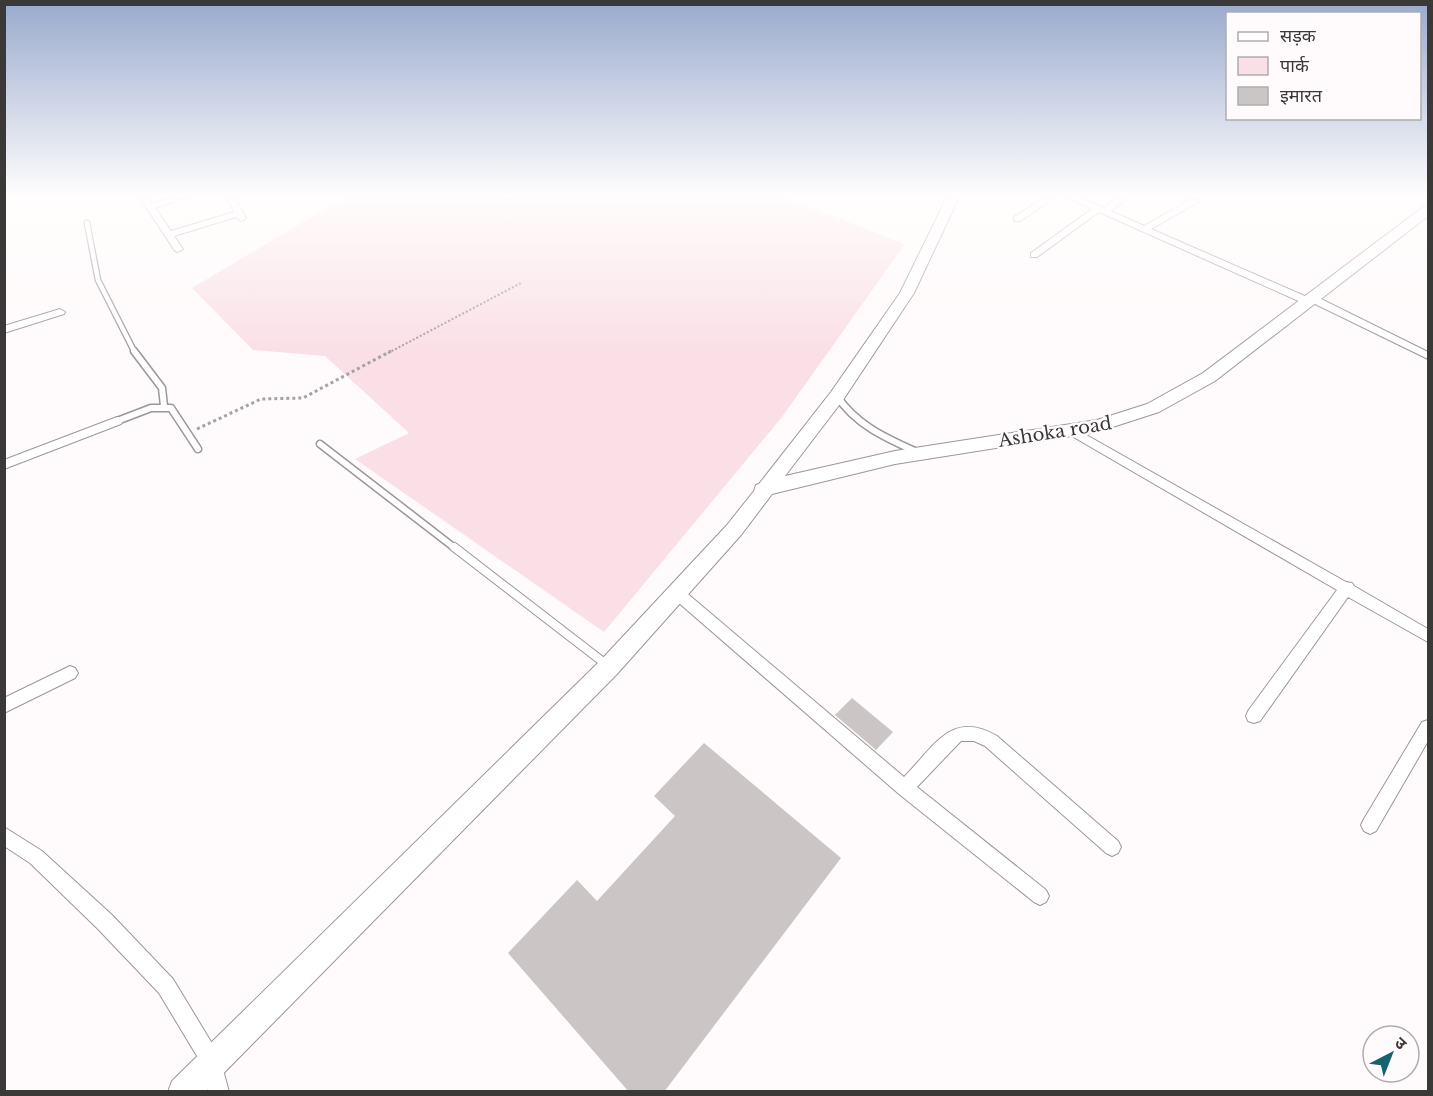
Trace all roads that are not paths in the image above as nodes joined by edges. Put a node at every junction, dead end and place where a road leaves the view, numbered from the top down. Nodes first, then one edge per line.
1 (91, 246) edge
2 (176, 246) edge
3 (929, 246) edge
4 (1047, 246) edge
5 (1181, 246) edge
6 (1380, 246) edge
7 (178, 249) dead end
8 (1034, 255) dead end
9 (1309, 300) junction
10 (60, 312) dead end
11 (4, 330) edge
12 (1428, 356) edge
13 (837, 396) junction
14 (164, 406) junction
15 (117, 421) joint
16 (1074, 432) junction
17 (320, 444) dead end
18 (198, 449) dead end
19 (919, 453) junction
20 (4, 465) edge
21 (762, 490) junction
22 (1347, 588) junction
23 (677, 594) junction
24 (1428, 636) edge
25 (609, 667) junction
26 (70, 673) dead end
27 (4, 706) edge
28 (1254, 716) dead end
29 (1428, 728) edge
30 (905, 788) junction
31 (1370, 825) dead end
32 (4, 835) edge
33 (1112, 847) dead end
34 (1040, 896) dead end
35 (212, 1062) junction
36 (183, 1092) edge
37 (219, 1092) edge

1 - 14 lane
2 - 7 street
3 - 13 street
4 - 8 street
5 - 9 street
6 - 9 street, Ashoka road
9 - 12 street
9 - 16 street, Ashoka road
10 - 11 street
13 - 19 lane
13 - 21 street
14 - 15 lane
14 - 18 lane
15 - 20 street
16 - 19 street, Ashoka road
16 - 22 street
17 - 25 lane
19 - 21 street, Ashoka road
21 - 23 street
22 - 24 street
22 - 28 street
23 - 25 street
23 - 30 street
25 - 35 street
26 - 27 street
29 - 31 street
30 - 33 street
30 - 34 street
32 - 35 street
35 - 36 street
35 - 37 street

